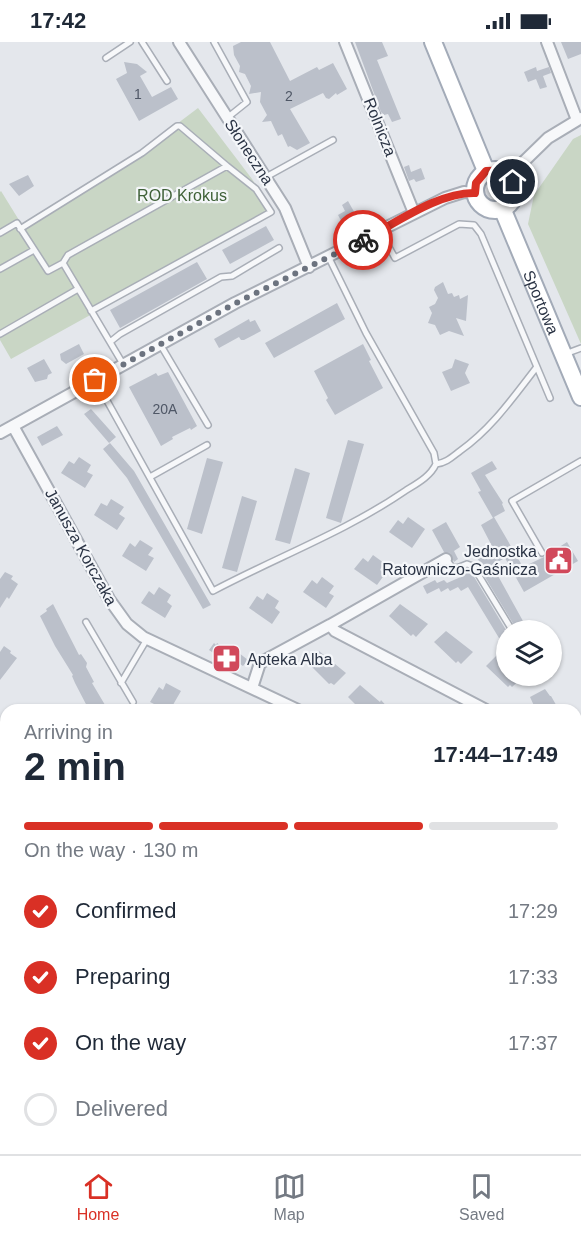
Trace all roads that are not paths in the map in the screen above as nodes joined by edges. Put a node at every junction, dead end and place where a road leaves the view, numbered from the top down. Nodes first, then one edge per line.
1 (130, 42) edge
2 (142, 42) edge
3 (179, 42) edge
4 (214, 42) edge
5 (345, 42) edge
6 (433, 42) edge
7 (547, 42) edge
8 (106, 57) dead end
9 (167, 81) dead end
10 (227, 118) junction
11 (579, 119) edge
12 (333, 140) dead end
13 (227, 166) junction
14 (486, 171) junction
15 (509, 176) junction
16 (266, 177) junction
17 (475, 193) junction
18 (502, 208) junction
19 (413, 209) junction
20 (20, 229) junction
21 (380, 231) junction
22 (0, 233) edge
23 (279, 248) dead end
24 (34, 250) junction
25 (329, 258) junction
26 (63, 263) junction
27 (309, 267) junction
28 (0, 269) edge
29 (78, 289) junction
30 (91, 311) junction
31 (0, 334) edge
32 (110, 342) junction
33 (160, 344) junction
34 (581, 348) edge
35 (563, 355) junction
36 (123, 364) junction
37 (536, 368) junction
38 (95, 380) junction
39 (581, 397) edge
40 (550, 398) dead end
41 (208, 425) dead end
42 (13, 426) junction
43 (0, 433) edge
44 (207, 445) dead end
45 (581, 461) edge
46 (436, 464) junction
47 (150, 477) junction
48 (542, 553) dead end
49 (446, 559) joint
50 (506, 620) edge
51 (86, 622) dead end
52 (330, 625) junction
53 (147, 639) junction
54 (121, 683) junction
55 (252, 688) junction
56 (133, 702) dead end
57 (286, 704) edge
58 (474, 704) edge

1 - 8 lane
2 - 9 lane
3 - 10 street, Słoneczna
4 - 10 lane
5 - 19 street, Rolnicza
6 - 14 main road
7 - 11 street
10 - 16 street, Słoneczna
11 - 15 street
12 - 16 lane
13 - 20 lane
13 - 26 lane
13 - 30 lane
14 - 15 main road
14 - 17 main road
15 - 18 main road
16 - 27 street, Słoneczna
17 - 18 main road
17 - 19 street
18 - 35 main road, Sportowa
19 - 21 street
20 - 22 lane
20 - 24 lane
21 - 25 street
21 - 37 lane
23 - 32 lane
24 - 26 lane
24 - 28 lane
25 - 27 street
25 - 46 lane
26 - 29 lane
27 - 33 street
29 - 30 lane
29 - 31 lane
30 - 32 lane
32 - 36 lane
33 - 36 street
33 - 41 lane
34 - 35 lane
35 - 39 main road, Sportowa
36 - 38 street
37 - 40 lane
37 - 46 lane
38 - 42 street
38 - 47 lane
42 - 43 street
42 - 53 street, Janusza Korczaka
44 - 47 lane
45 - 48 lane
46 - 47 lane
49 - 50 lane
49 - 52 street
51 - 54 lane
52 - 55 street
52 - 58 street
53 - 54 lane
53 - 55 street, Janusza Korczaka
54 - 56 lane
55 - 57 street, Janusza Korczaka

